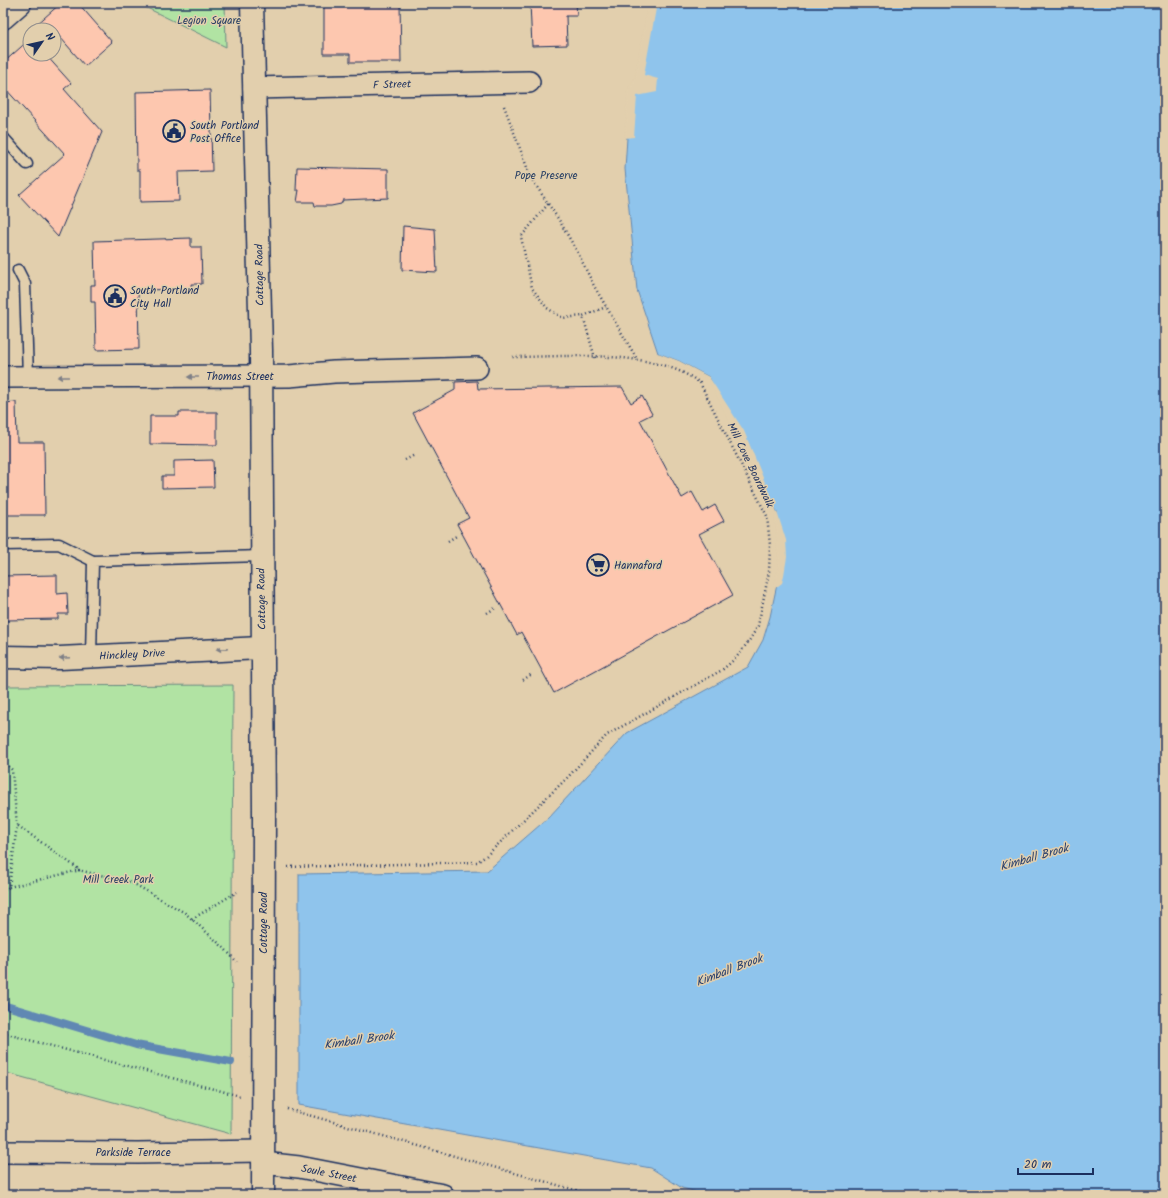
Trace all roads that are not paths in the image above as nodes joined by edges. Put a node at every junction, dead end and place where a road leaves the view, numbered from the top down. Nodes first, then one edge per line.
1 (20, 3) edge
2 (252, 3) edge
3 (3, 18) edge
4 (529, 82) dead end
5 (254, 88) junction
6 (3, 137) edge
7 (27, 164) dead end
8 (18, 270) dead end
9 (477, 368) dead end
10 (28, 376) junction
11 (260, 376) junction
12 (3, 377) edge
13 (4, 546) edge
14 (261, 556) junction
15 (93, 561) junction
16 (261, 648) junction
17 (3, 657) edge
18 (91, 657) junction
19 (3, 1152) edge
20 (263, 1157) junction
21 (263, 1195) edge
22 (442, 1195) edge

1 - 3 street
2 - 5 street, Cottage Road
4 - 5 street, F Street
5 - 11 street, Cottage Road
6 - 7 lane
8 - 10 lane
9 - 11 street, Thomas Street
11 -> 10 street, Thomas Street
10 - 12 street, Thomas Street
11 - 14 street, Cottage Road
13 - 15 lane
14 - 15 lane
14 - 16 street, Cottage Road
15 - 18 lane
16 -> 18 street, Hinckley Drive
16 - 20 street, Cottage Road
18 -> 17 street, Hinckley Drive
19 - 20 street, Parkside Terrace
20 - 21 street, Cottage Road
20 - 22 street, Soule Street

